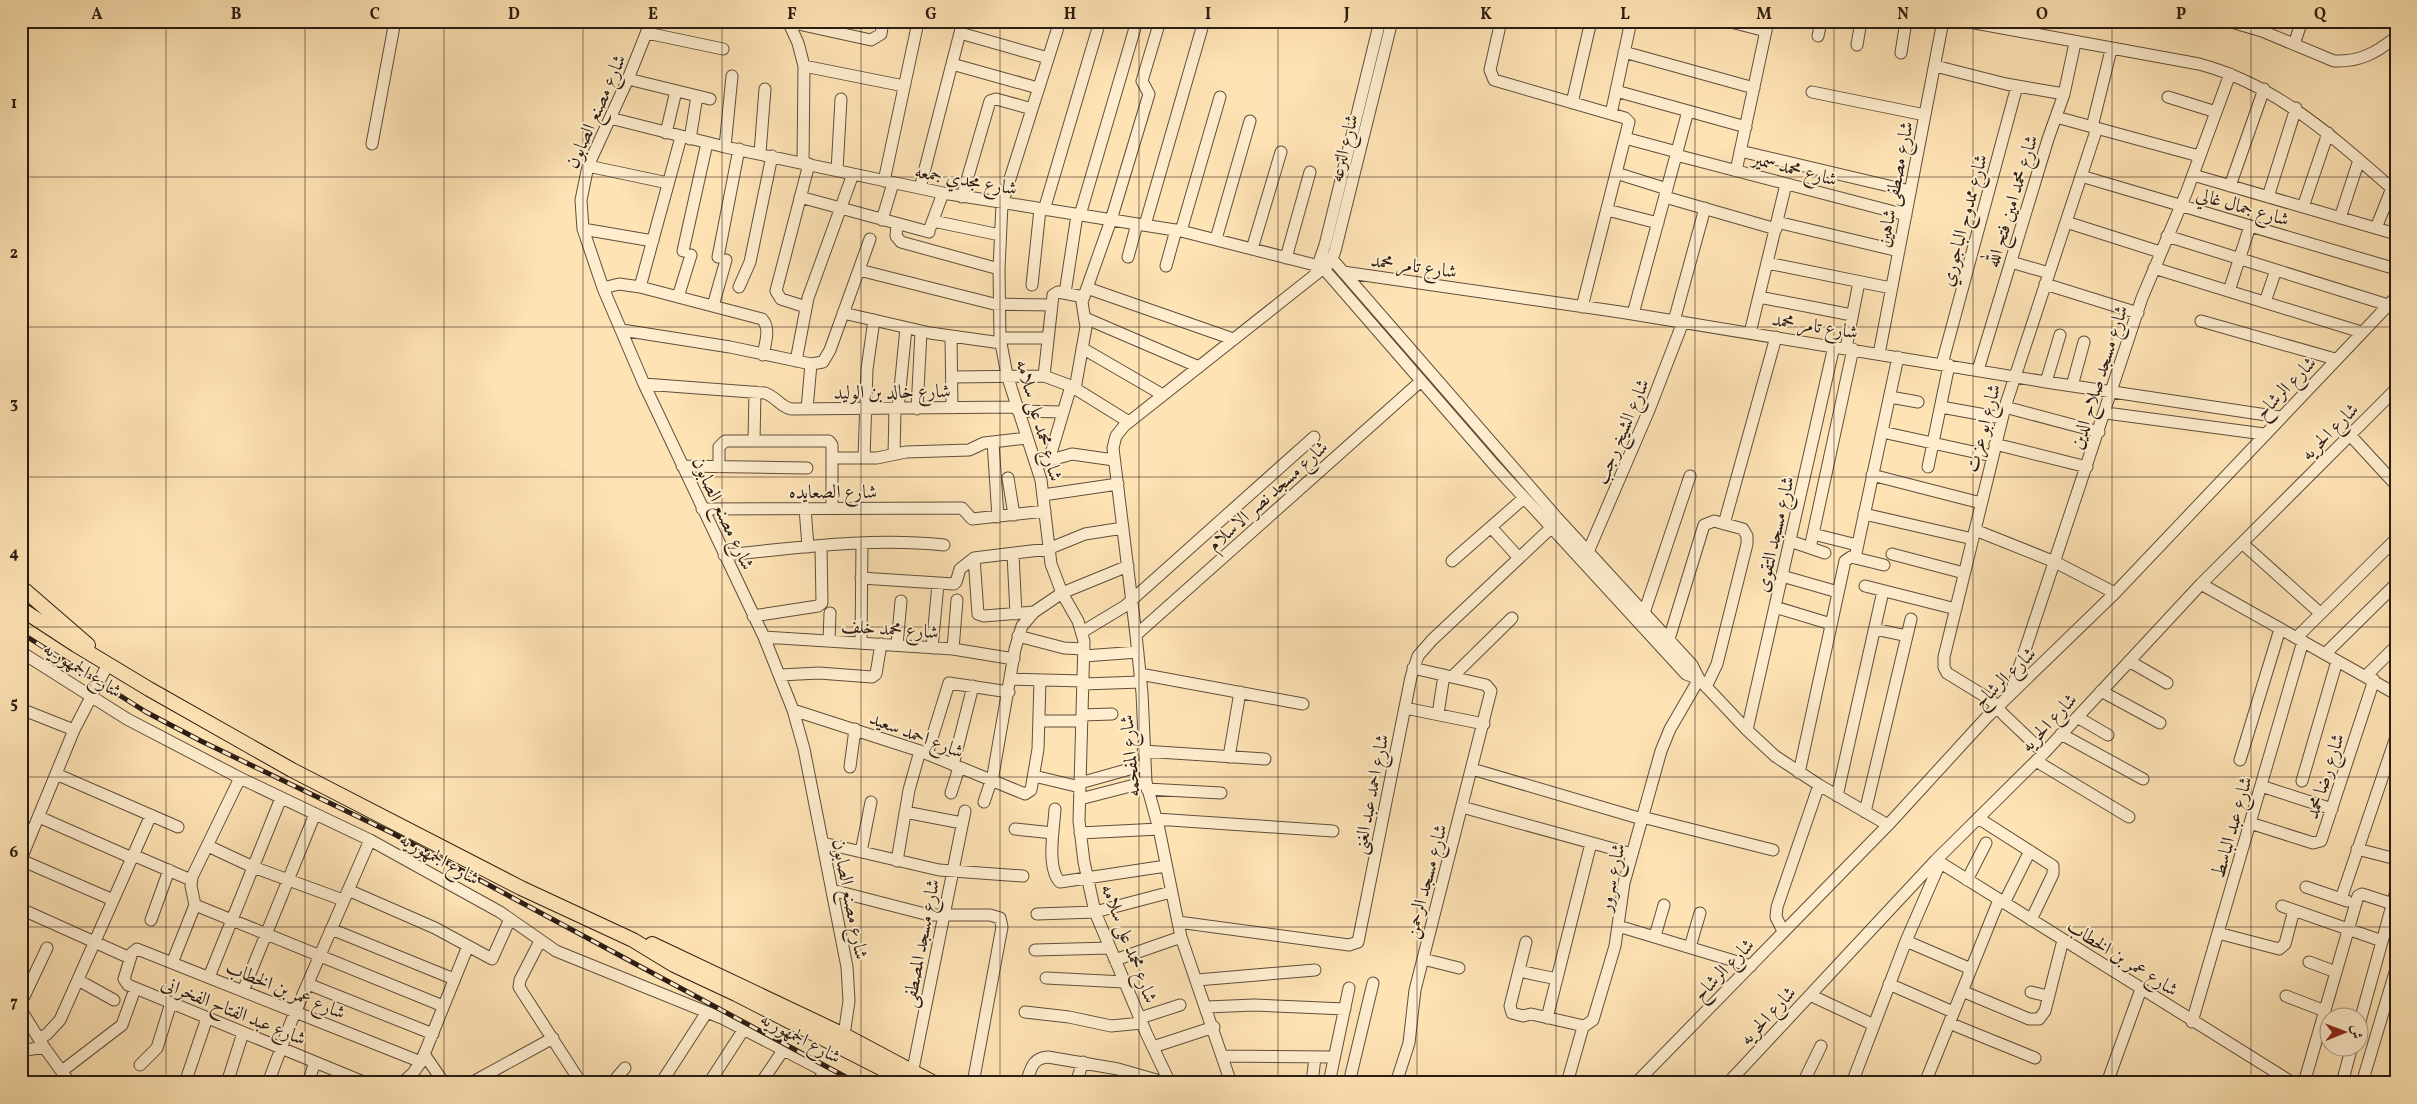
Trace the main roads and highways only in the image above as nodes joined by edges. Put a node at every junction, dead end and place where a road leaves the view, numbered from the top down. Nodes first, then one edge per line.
1 (21, 587) edge
2 (21, 609) edge
3 (108, 664) junction
4 (778, 1009) junction
5 (911, 1079) edge
6 (934, 1083) edge

1 - 3 main road, شارع الجمهوريه
2 - 3 main road, شارع الجمهوريه
3 - 4 main road, شارع الجمهوريه
4 - 5 main road, شارع الجمهوريه
4 - 5 main road, شارع الجمهوريه
5 - 6 main road, شارع الجمهوريه

